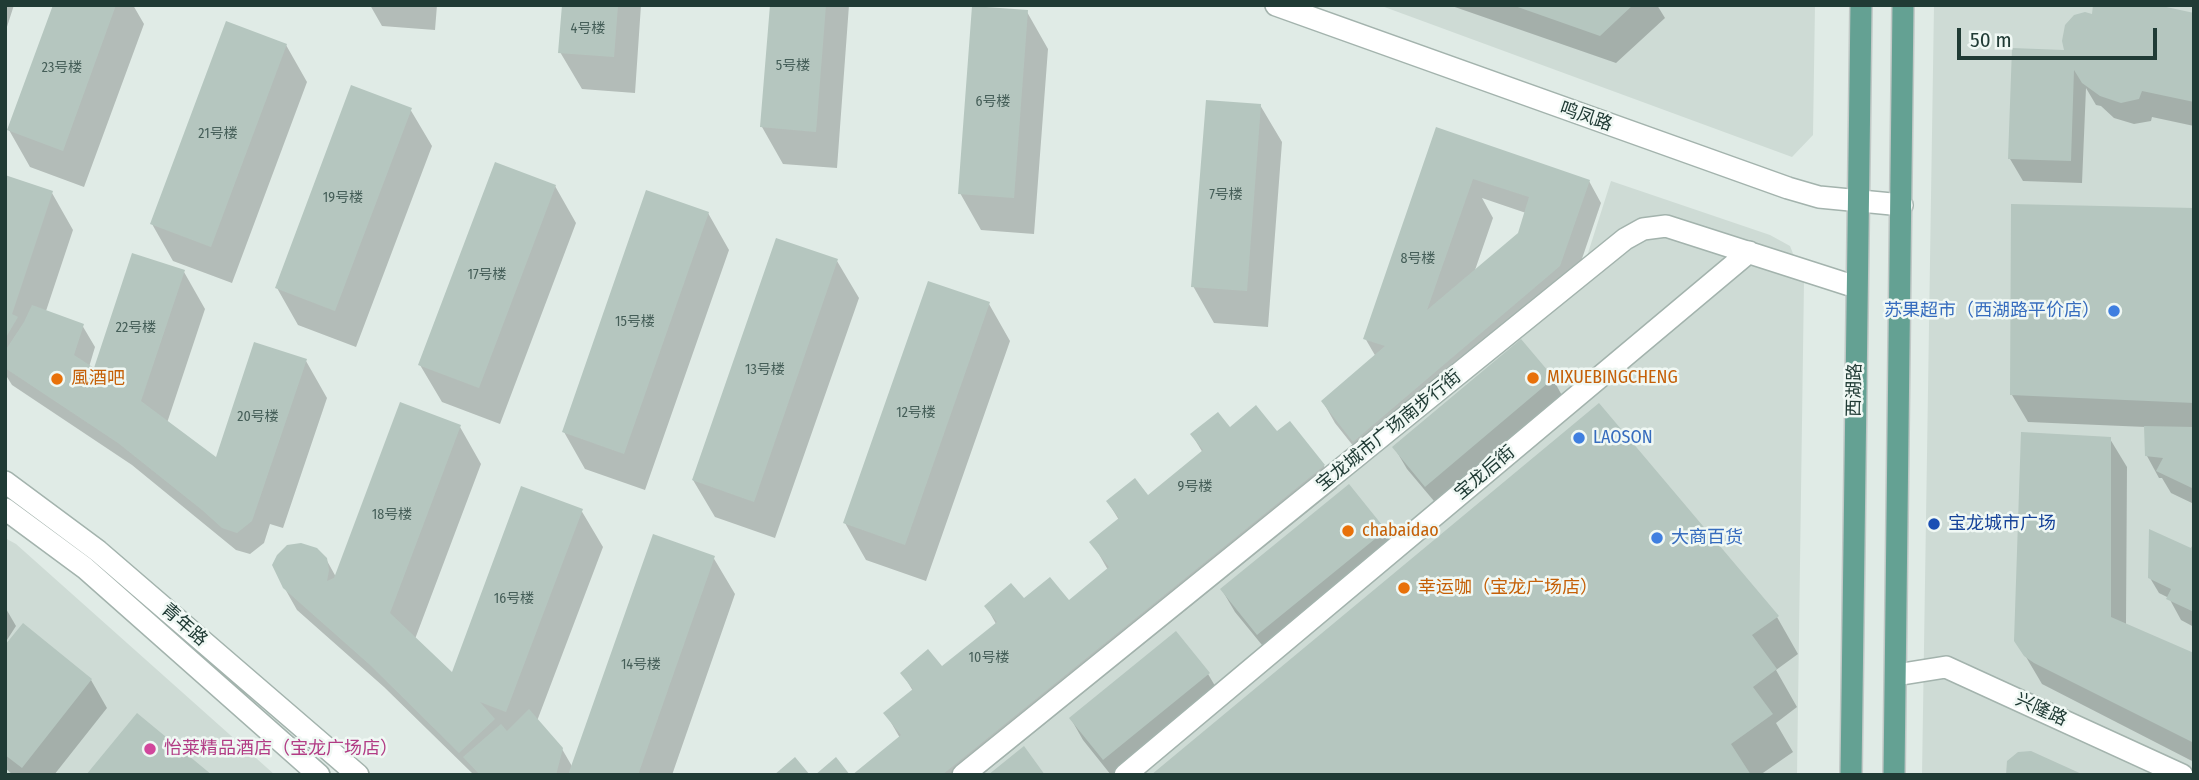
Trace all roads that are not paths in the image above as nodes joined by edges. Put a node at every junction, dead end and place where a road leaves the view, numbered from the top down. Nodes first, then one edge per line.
1 (1276, 5) edge
2 (1861, 5) edge
3 (1903, 5) edge
4 (1857, 201) junction
5 (1902, 205) junction
6 (1749, 252) junction
7 (1856, 287) junction
8 (5, 482) edge
9 (5, 509) edge
10 (1896, 675) junction
11 (320, 775) edge
12 (358, 775) edge
13 (963, 775) edge
14 (1125, 775) edge
15 (1851, 775) edge
16 (1894, 775) edge
17 (2182, 775) edge

1 - 4 street, 鸣凤路
2 - 4 main road, 西湖路
3 - 5 main road
4 - 5 street, 鸣凤路
4 - 7 main road, 西湖路
5 - 10 main road
6 - 7 street, 宝龙城市广场南步行街
6 - 13 street, 宝龙城市广场南步行街
6 - 14 street, 宝龙后街
7 - 15 main road, 西湖路
8 - 12 street, 青年路
9 - 11 street, 青年路
10 - 16 main road
10 - 17 street, 兴隆路

